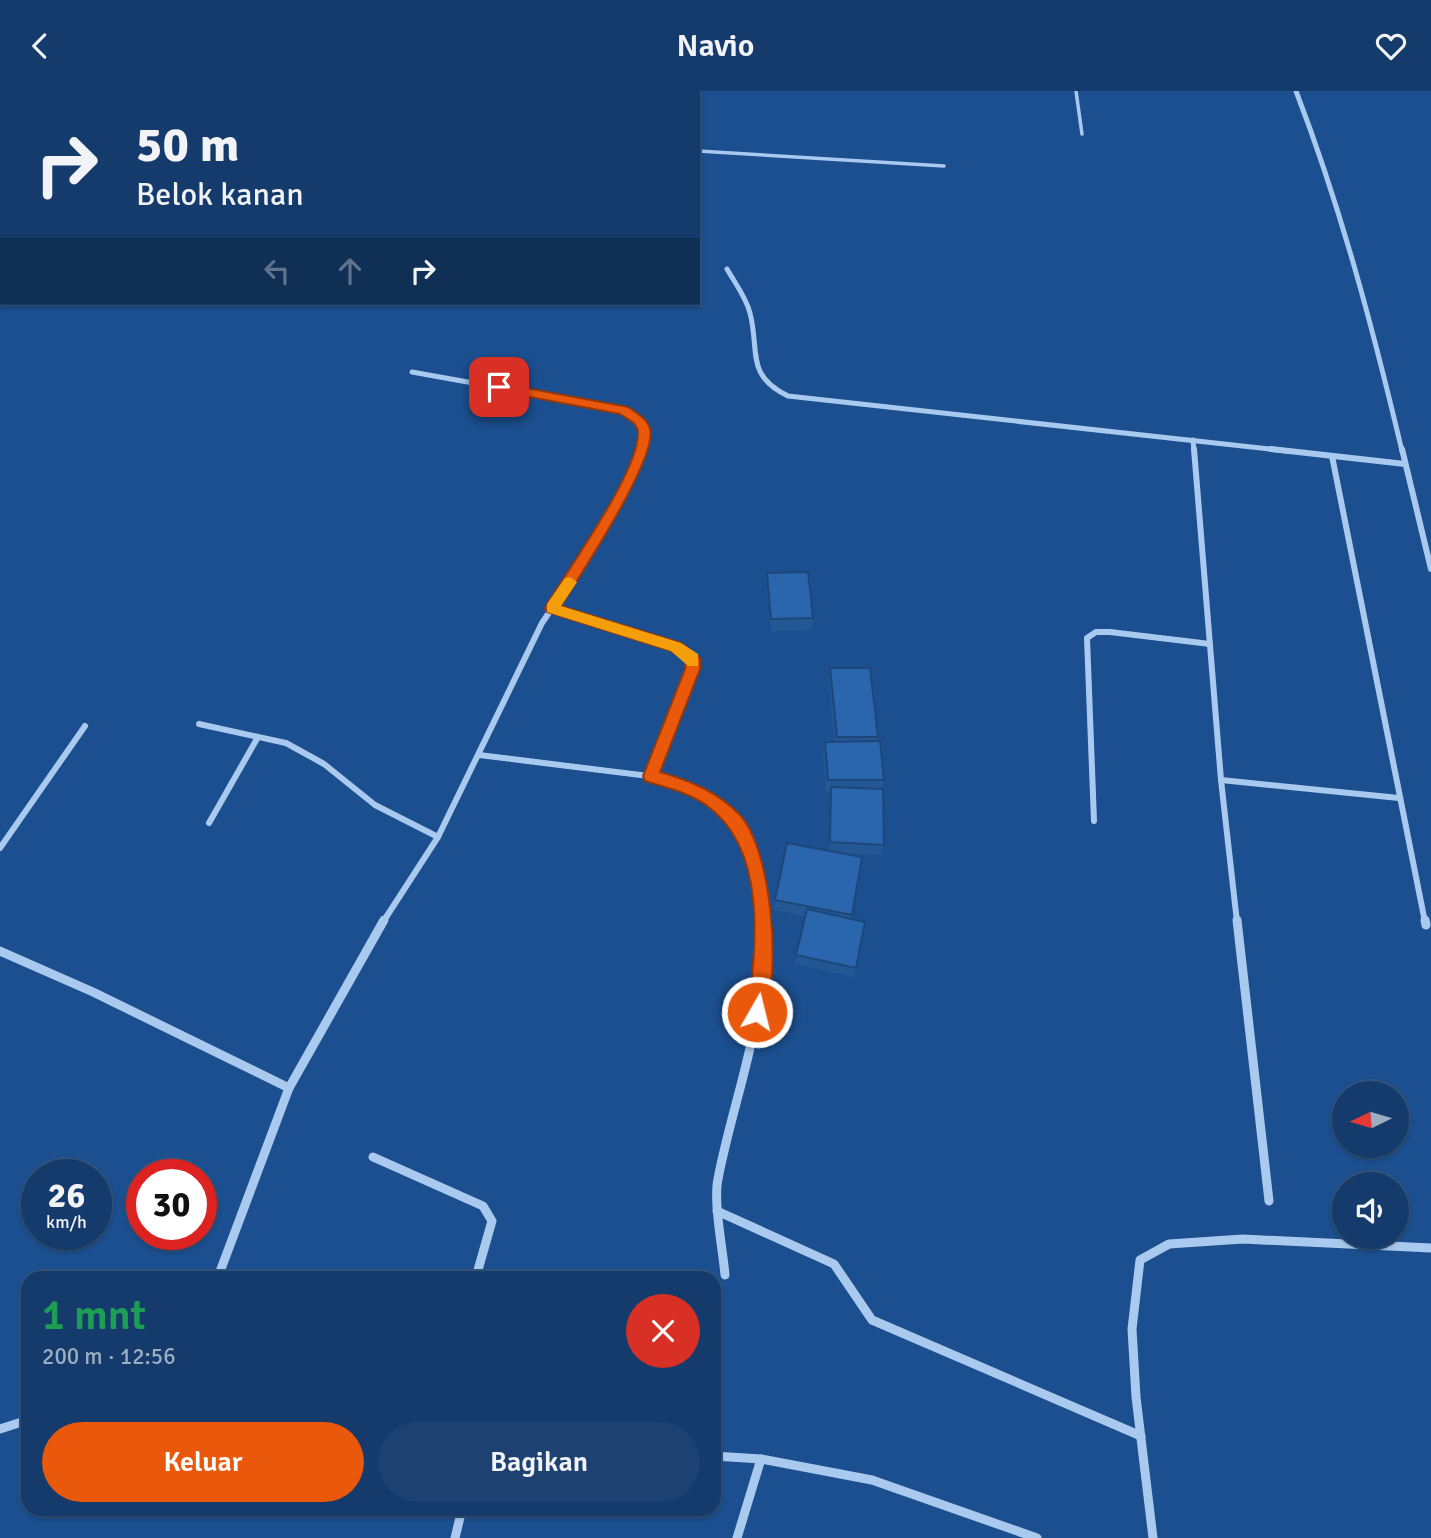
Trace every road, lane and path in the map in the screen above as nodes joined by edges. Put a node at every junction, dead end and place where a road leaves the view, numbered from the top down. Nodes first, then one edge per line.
1 (24, 91) edge
2 (44, 91) edge
3 (1076, 91) edge
4 (1296, 91) edge
5 (1082, 134) dead end
6 (700, 151) edge
7 (944, 166) dead end
8 (727, 269) dead end
9 (412, 372) dead end
10 (1193, 440) junction
11 (1332, 456) junction
12 (1405, 464) junction
13 (1431, 569) edge
14 (552, 608) junction
15 (1210, 644) junction
16 (199, 724) dead end
17 (85, 726) dead end
18 (258, 737) junction
19 (479, 755) junction
20 (651, 776) junction
21 (1221, 780) junction
22 (1399, 798) junction
23 (1094, 821) dead end
24 (209, 823) dead end
25 (438, 837) junction
26 (0, 848) edge
27 (1426, 925) dead end
28 (0, 951) edge
29 (289, 1088) junction
30 (373, 1157) dead end
31 (1269, 1201) dead end
32 (717, 1211) junction
33 (1431, 1248) edge
34 (220, 1271) edge
35 (478, 1271) edge
36 (725, 1275) dead end
37 (21, 1422) edge
38 (0, 1429) edge
39 (1141, 1436) junction
40 (721, 1456) edge
41 (761, 1459) junction
42 (460, 1516) edge
43 (455, 1538) edge
44 (737, 1538) edge
45 (1037, 1538) edge
46 (1153, 1538) edge

1 - 2 lane
3 - 5 lane
4 - 12 street
6 - 7 lane
8 - 10 street
9 - 14 street
10 - 11 street
10 - 15 street
11 - 12 street
11 - 22 street
12 - 13 street
14 - 19 street
14 - 20 street
15 - 21 street
15 - 23 street
16 - 18 street
17 - 26 street
18 - 24 street
18 - 25 street
19 - 20 street
19 - 25 street
20 - 32 street
21 - 22 street
21 - 31 street
22 - 27 street
25 - 29 street
28 - 29 street
29 - 34 street
30 - 35 street
32 - 36 street
32 - 39 street
33 - 39 street
37 - 38 street
39 - 46 street
40 - 41 street
41 - 44 street
41 - 45 street
42 - 43 street

